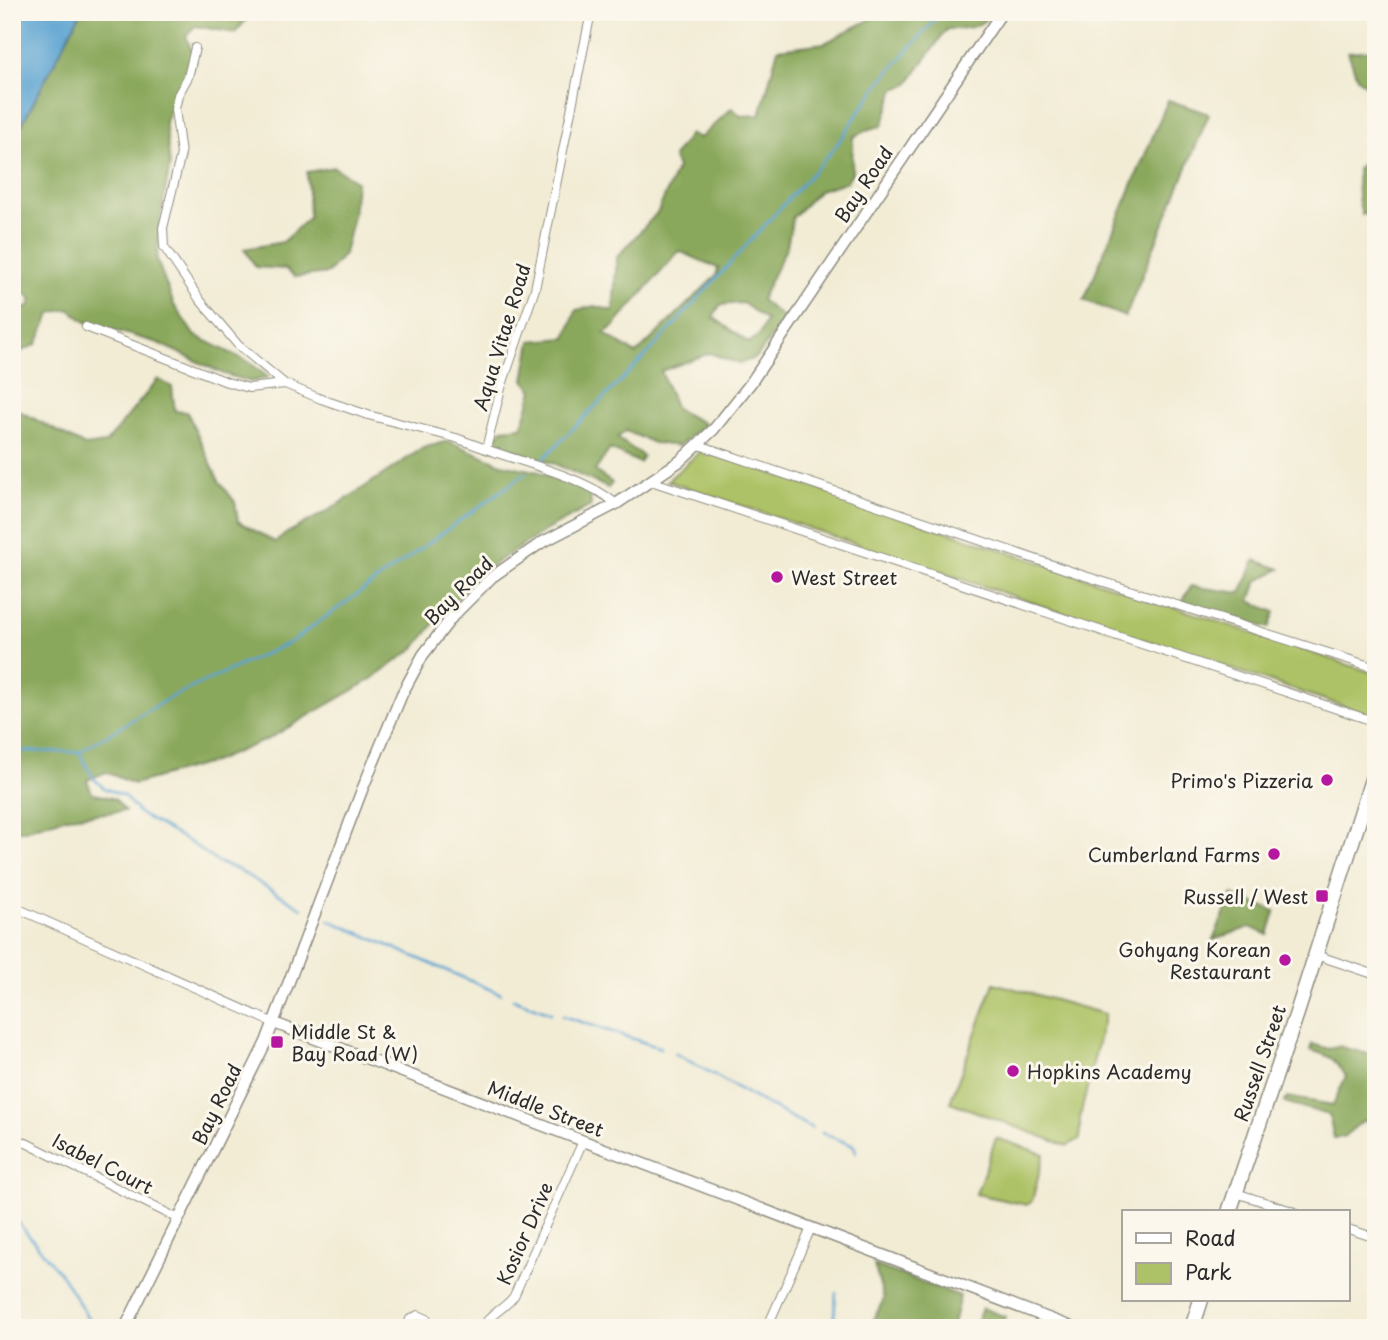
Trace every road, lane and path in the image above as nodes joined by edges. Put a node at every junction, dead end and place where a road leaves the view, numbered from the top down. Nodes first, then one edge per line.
1 (591, 12) edge
2 (1002, 12) edge
3 (195, 48) dead end
4 (86, 327) dead end
5 (285, 384) junction
6 (699, 444) junction
7 (486, 449) junction
8 (651, 481) junction
9 (616, 504) junction
10 (1376, 668) edge
11 (1376, 722) edge
12 (1376, 767) edge
13 (12, 906) edge
14 (1316, 955) junction
15 (1376, 975) edge
16 (274, 1023) junction
17 (12, 1136) edge
18 (583, 1141) junction
19 (1236, 1193) junction
20 (1230, 1210) edge
21 (1289, 1210) edge
22 (179, 1219) junction
23 (811, 1228) junction
24 (1350, 1230) edge
25 (1376, 1238) edge
26 (1200, 1302) edge
27 (125, 1328) edge
28 (407, 1328) edge
29 (430, 1328) edge
30 (482, 1328) edge
31 (767, 1328) edge
32 (1074, 1328) edge
33 (1192, 1328) edge

1 - 7 street, Aqua Vitae Road
2 - 6 main road, Bay Road
3 - 5 street
4 - 5 street
5 - 7 street
6 - 8 main road, Bay Road
6 - 10 street
7 - 9 street
8 - 9 main road, Bay Road
8 - 11 street
9 - 16 main road, Bay Road
12 - 14 highway, Russell Street
13 - 16 street, Middle Street
14 - 15 street
14 - 19 highway, Russell Street
16 - 18 main road, Middle Street
16 - 22 main road, Bay Road
17 - 22 street, Isabel Court
18 - 23 main road, Middle Street
18 - 30 street, Kosior Drive
19 - 20 highway, Russell Street
19 - 21 street
22 - 27 main road, Bay Road
23 - 31 street
23 - 32 main road, Middle Street
24 - 25 street
26 - 33 highway
28 - 29 street

